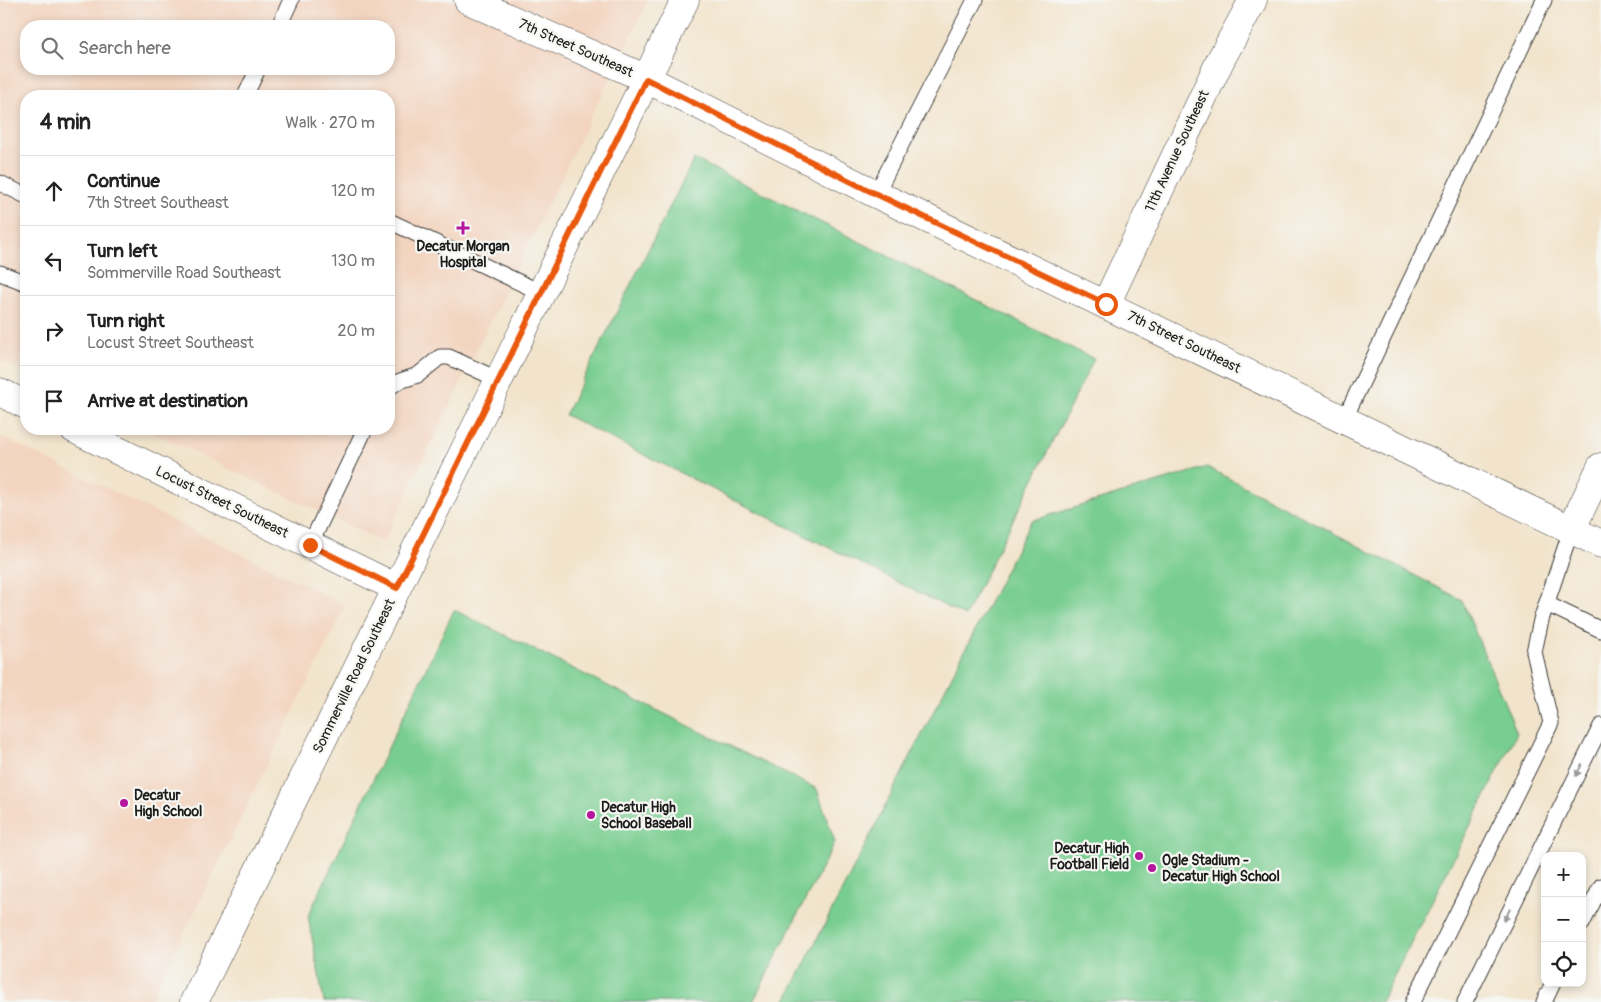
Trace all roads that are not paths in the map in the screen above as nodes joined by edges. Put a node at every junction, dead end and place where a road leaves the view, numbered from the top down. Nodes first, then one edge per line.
1 (291, 0) edge
2 (468, 0) edge
3 (685, 0) edge
4 (976, 0) edge
5 (1253, 0) edge
6 (1544, 0) edge
7 (282, 20) edge
8 (255, 75) edge
9 (646, 79) junction
10 (248, 90) edge
11 (0, 184) edge
12 (20, 193) edge
13 (876, 194) junction
14 (395, 224) edge
15 (0, 272) edge
16 (20, 280) edge
17 (542, 294) junction
18 (1106, 304) junction
19 (499, 380) junction
20 (395, 384) edge
21 (1344, 420) junction
22 (86, 435) edge
23 (362, 435) edge
24 (1601, 467) edge
25 (1571, 530) junction
26 (1601, 544) edge
27 (310, 545) junction
28 (397, 588) junction
29 (1547, 604) junction
30 (1601, 630) edge
31 (1601, 726) edge
32 (1601, 886) edge
33 (1586, 916) edge
34 (1551, 987) edge
35 (194, 1002) edge
36 (1413, 1002) edge
37 (1465, 1002) edge
38 (1544, 1002) edge

1 - 7 lane
2 - 9 street, 7th Street Southeast
3 - 9 street, Sommerville Road Southeast
4 - 13 lane
5 - 18 street, 11th Avenue Southeast
6 - 21 lane
8 - 10 lane
9 - 13 street, 7th Street Southeast
9 - 17 street, Sommerville Road Southeast
11 - 12 lane
13 - 18 street, 7th Street Southeast
14 - 17 lane
15 - 16 lane
17 - 19 street, Sommerville Road Southeast
18 - 21 street, 7th Street Southeast
19 - 20 lane
19 - 28 street, Sommerville Road Southeast
21 - 25 street, 7th Street Southeast
22 - 27 street, Locust Street Southeast
23 - 27 lane
24 - 25 street
25 - 26 street, 7th Street Southeast
25 - 29 lane
27 - 28 street, Locust Street Southeast
28 - 35 street, Sommerville Road Southeast
29 - 30 lane
29 - 36 lane
31 -> 37 lane
32 - 33 lane
34 - 38 lane

